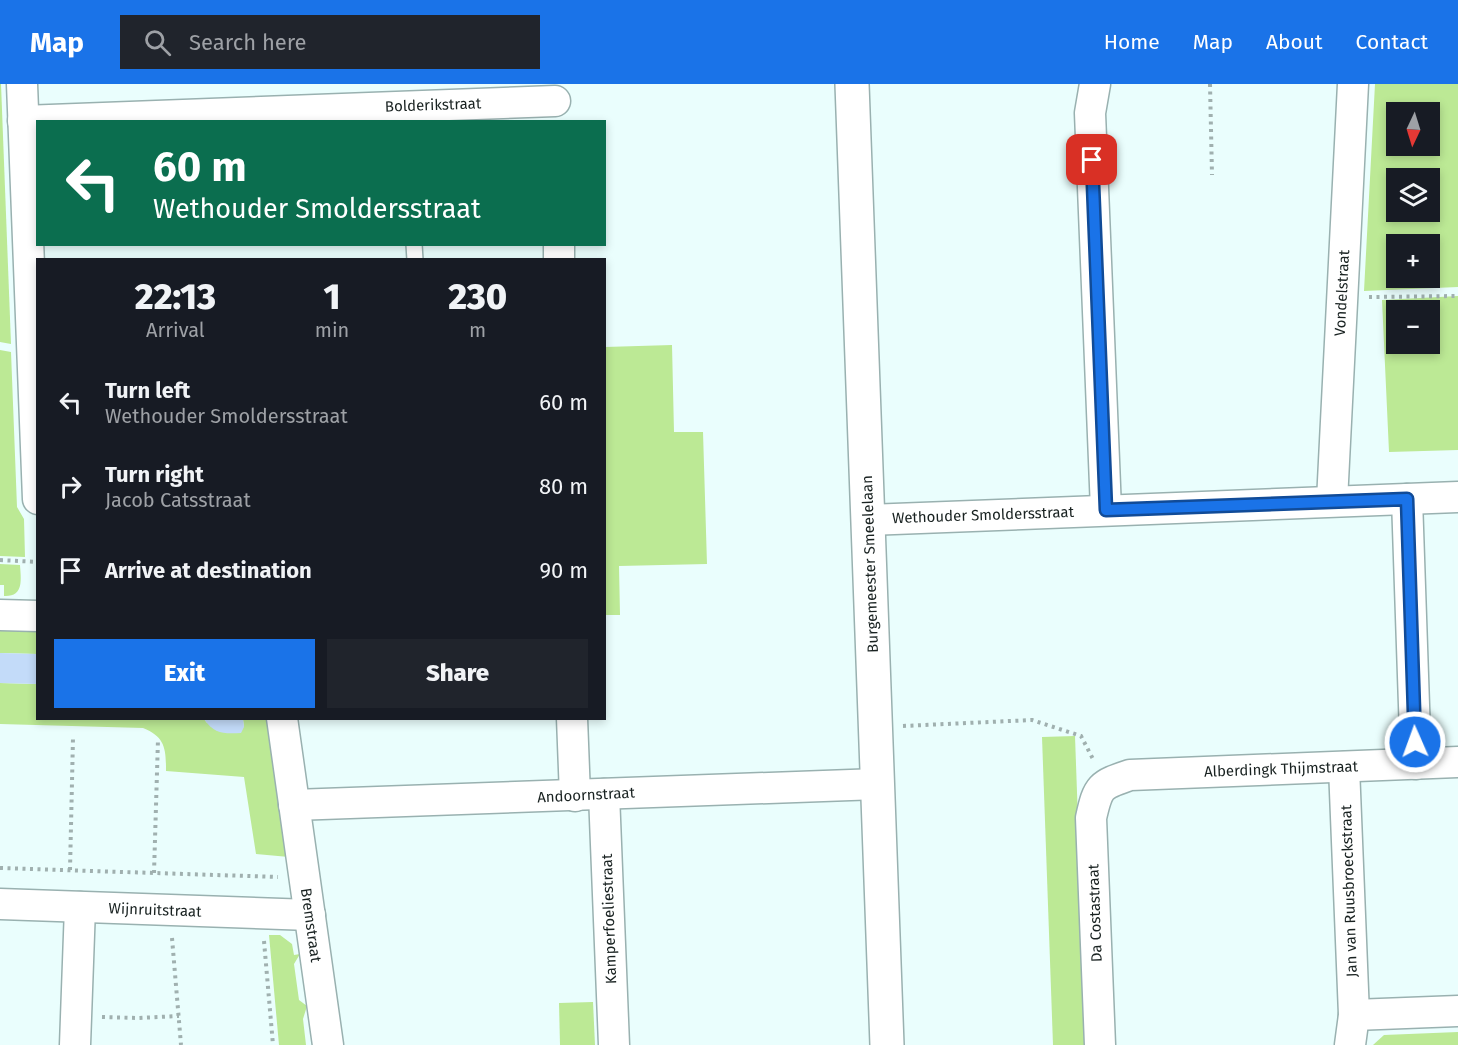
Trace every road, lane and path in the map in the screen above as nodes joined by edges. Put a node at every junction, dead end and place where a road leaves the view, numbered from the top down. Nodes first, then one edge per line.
1 (21, 84) edge
2 (852, 84) edge
3 (1095, 84) edge
4 (1210, 84) edge
5 (1353, 84) edge
6 (555, 102) edge
7 (409, 114) edge
8 (78, 120) edge
9 (23, 121) junction
10 (36, 121) edge
11 (1212, 175) dead end
12 (1458, 296) edge
13 (1342, 297) junction
14 (35, 351) edge
15 (36, 400) edge
16 (1458, 496) edge
17 (1407, 499) junction
18 (1332, 501) junction
19 (1106, 510) junction
20 (868, 520) junction
21 (0, 561) edge
22 (36, 562) edge
23 (0, 615) edge
24 (36, 616) edge
25 (282, 720) edge
26 (572, 720) edge
27 (902, 726) dead end
28 (73, 738) dead end
29 (158, 739) dead end
30 (1458, 762) edge
31 (1416, 764) junction
32 (1344, 767) junction
33 (1106, 783) junction
34 (878, 784) junction
35 (604, 794) junction
36 (575, 796) junction
37 (294, 805) junction
38 (0, 868) edge
39 (70, 870) junction
40 (154, 873) junction
41 (304, 878) junction
42 (0, 904) edge
43 (80, 907) junction
44 (169, 910) junction
45 (262, 913) junction
46 (309, 915) junction
47 (1458, 1011) edge
48 (1354, 1015) junction
49 (76, 1016) junction
50 (179, 1016) junction
51 (75, 1045) edge
52 (181, 1045) edge
53 (273, 1045) edge
54 (328, 1045) edge
55 (614, 1045) edge
56 (887, 1045) edge
57 (1100, 1045) edge
58 (1350, 1045) edge

1 - 9 street
2 - 20 street, Burgemeester Smeelelaan
3 - 19 street
4 - 11 path
5 - 13 street, Vondelstraat
6 - 7 street, Bolderikstraat
7 - 8 street, Bolderikstraat
9 - 10 street, Bolderikstraat
9 - 14 street
12 - 13 path
13 - 18 street, Vondelstraat
14 - 15 street
16 - 17 street, Wethouder Smoldersstraat
17 - 18 street, Wethouder Smoldersstraat
17 - 31 street
18 - 19 street, Wethouder Smoldersstraat
19 - 20 street, Wethouder Smoldersstraat
20 - 34 street, Burgemeester Smeelelaan
21 - 22 path
23 - 24 street
25 - 37 street, Bremstraat
26 - 36 street
27 - 33 path
28 - 39 path
29 - 40 path
30 - 31 street, Alberdingk Thijmstraat
31 - 32 street, Alberdingk Thijmstraat
32 - 33 street, Alberdingk Thijmstraat
32 - 48 street, Jan van Ruusbroeckstraat
33 - 57 street, Da Costastraat
34 - 35 street, Andoornstraat
34 - 56 street, Burgemeester Smeelelaan
35 - 36 street, Andoornstraat
35 - 55 street, Kamperfoeliestraat
36 - 37 street, Andoornstraat
37 - 41 street, Bremstraat
38 - 39 path
39 - 40 path
40 - 41 path
41 - 46 street, Bremstraat
42 - 43 street, Wijnruitstraat
43 - 44 street, Wijnruitstraat
43 - 49 street
44 - 45 street, Wijnruitstraat
44 - 50 path
45 - 46 street, Wijnruitstraat
45 - 53 path
46 - 54 street, Bremstraat
47 - 48 street
48 - 58 street, Jan van Ruusbroeckstraat
49 - 50 path
49 - 51 street
50 - 52 path

